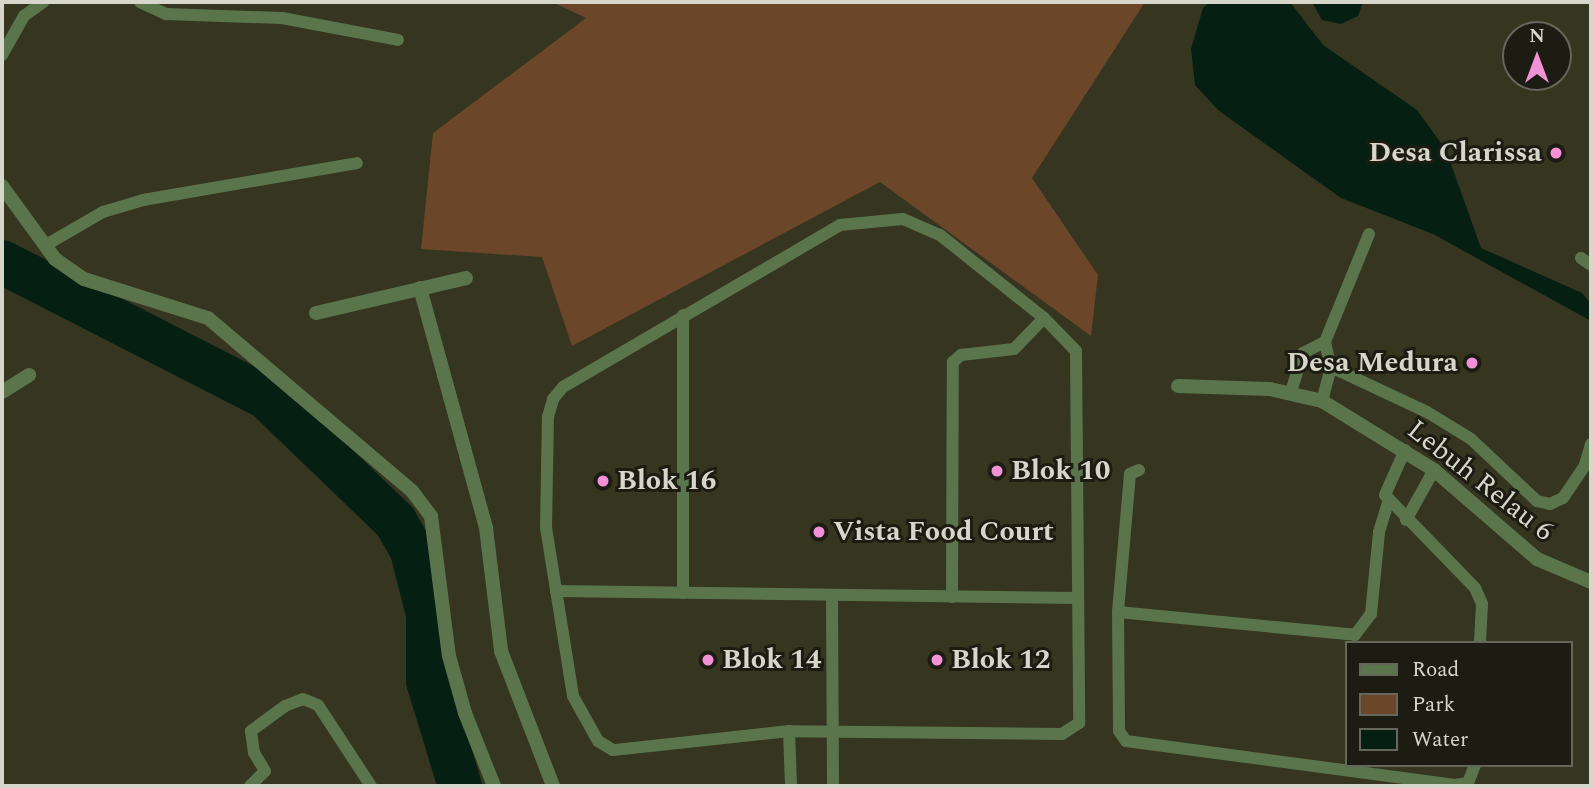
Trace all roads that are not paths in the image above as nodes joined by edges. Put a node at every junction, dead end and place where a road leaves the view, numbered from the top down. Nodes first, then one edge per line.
1 (43, 2) edge
2 (140, 2) edge
3 (398, 40) dead end
4 (2, 55) edge
5 (357, 163) dead end
6 (2, 186) edge
7 (1369, 234) dead end
8 (46, 244) junction
9 (466, 278) dead end
10 (420, 288) junction
11 (316, 313) dead end
12 (683, 315) junction
13 (1044, 318) junction
14 (1325, 342) junction
15 (1331, 367) junction
16 (29, 375) dead end
17 (1178, 386) dead end
18 (1291, 391) junction
19 (2, 392) edge
20 (1322, 401) junction
21 (1591, 444) edge
22 (1405, 450) junction
23 (1139, 470) dead end
24 (1434, 470) junction
25 (1388, 503) junction
26 (1406, 520) junction
27 (1591, 582) edge
28 (556, 591) junction
29 (683, 593) junction
30 (832, 595) junction
31 (952, 597) junction
32 (1078, 598) junction
33 (1118, 612) junction
34 (1480, 641) edge
35 (832, 730) junction
36 (789, 731) junction
37 (1474, 767) edge
38 (250, 786) edge
39 (371, 786) edge
40 (494, 786) edge
41 (553, 786) edge
42 (791, 786) edge
43 (833, 786) edge

1 - 4 lane
2 - 3 lane
5 - 8 lane
6 - 8 street
7 - 14 lane
8 - 40 street
9 - 10 street
10 - 11 street
10 - 41 street
12 - 13 lane
12 - 28 lane
12 - 29 lane
13 - 31 lane
13 - 32 lane
14 - 15 lane
14 - 18 lane
15 - 20 lane
15 - 21 lane
16 - 19 street
17 - 18 street, Lebuh Relau 6
18 - 20 street, Lebuh Relau 6
20 - 22 street, Lebuh Relau 6
22 - 24 street, Lebuh Relau 6
22 - 25 lane
23 - 33 lane
24 - 26 lane
24 - 27 street, Lebuh Relau 6
25 - 26 lane
25 - 33 lane
26 - 34 lane
28 - 29 lane
28 - 36 lane
29 - 30 lane
30 - 31 lane
30 - 35 lane
31 - 32 lane
32 - 35 lane
33 - 37 lane
35 - 36 lane
35 - 43 lane
36 - 42 lane
38 - 39 lane

